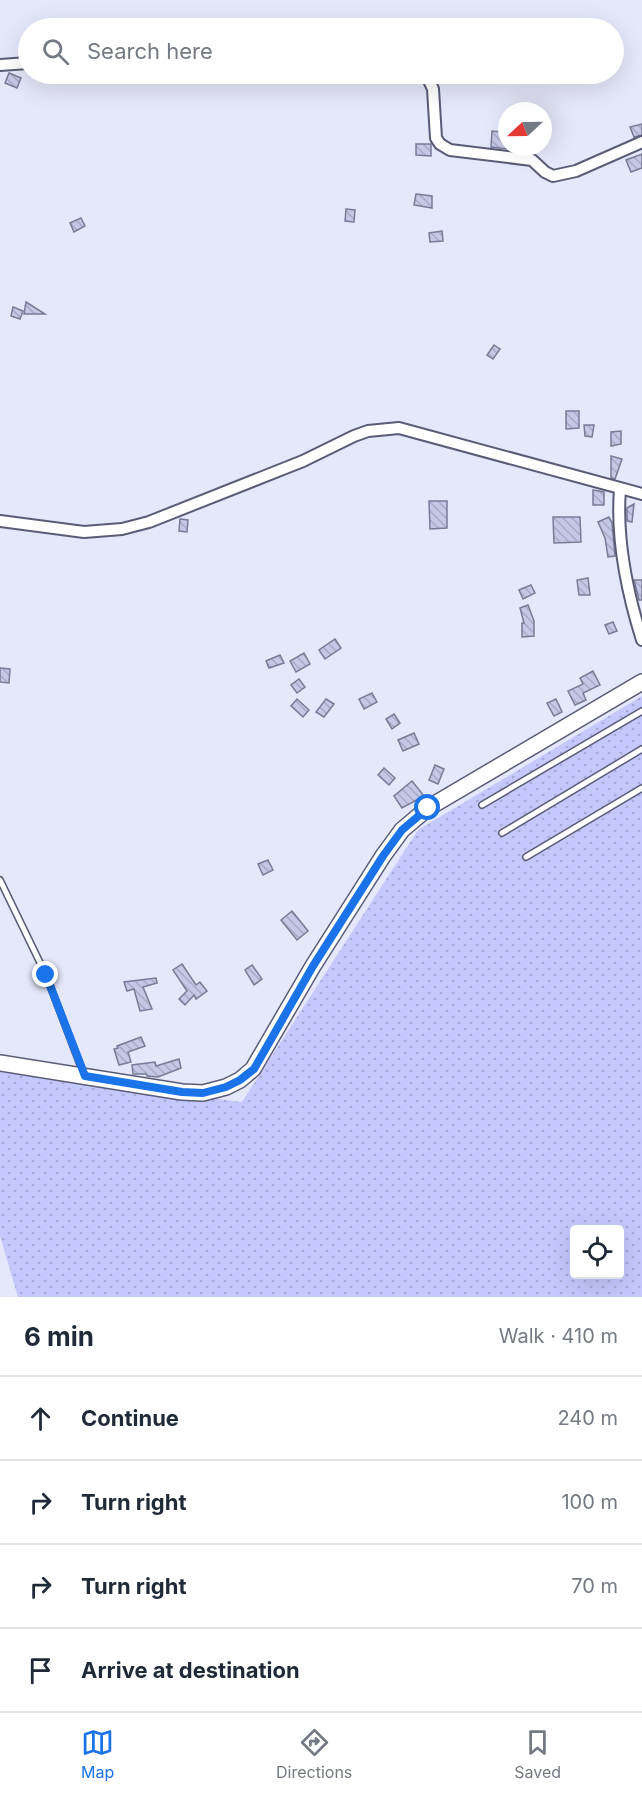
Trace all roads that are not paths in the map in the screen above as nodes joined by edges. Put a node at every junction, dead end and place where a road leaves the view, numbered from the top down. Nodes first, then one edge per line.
1 (18, 64) edge
2 (0, 65) edge
3 (431, 84) edge
4 (642, 142) edge
5 (620, 489) junction
6 (642, 494) edge
7 (0, 521) edge
8 (642, 640) edge
9 (640, 688) edge
10 (642, 711) edge
11 (642, 749) edge
12 (642, 788) edge
13 (482, 805) dead end
14 (502, 833) dead end
15 (526, 857) dead end
16 (0, 880) edge
17 (0, 1063) edge
18 (85, 1076) junction

1 - 2 street
3 - 4 street
5 - 6 street
5 - 7 street
5 - 8 street
9 - 18 street
10 - 13 lane
11 - 14 lane
12 - 15 lane
16 - 18 lane
17 - 18 street

